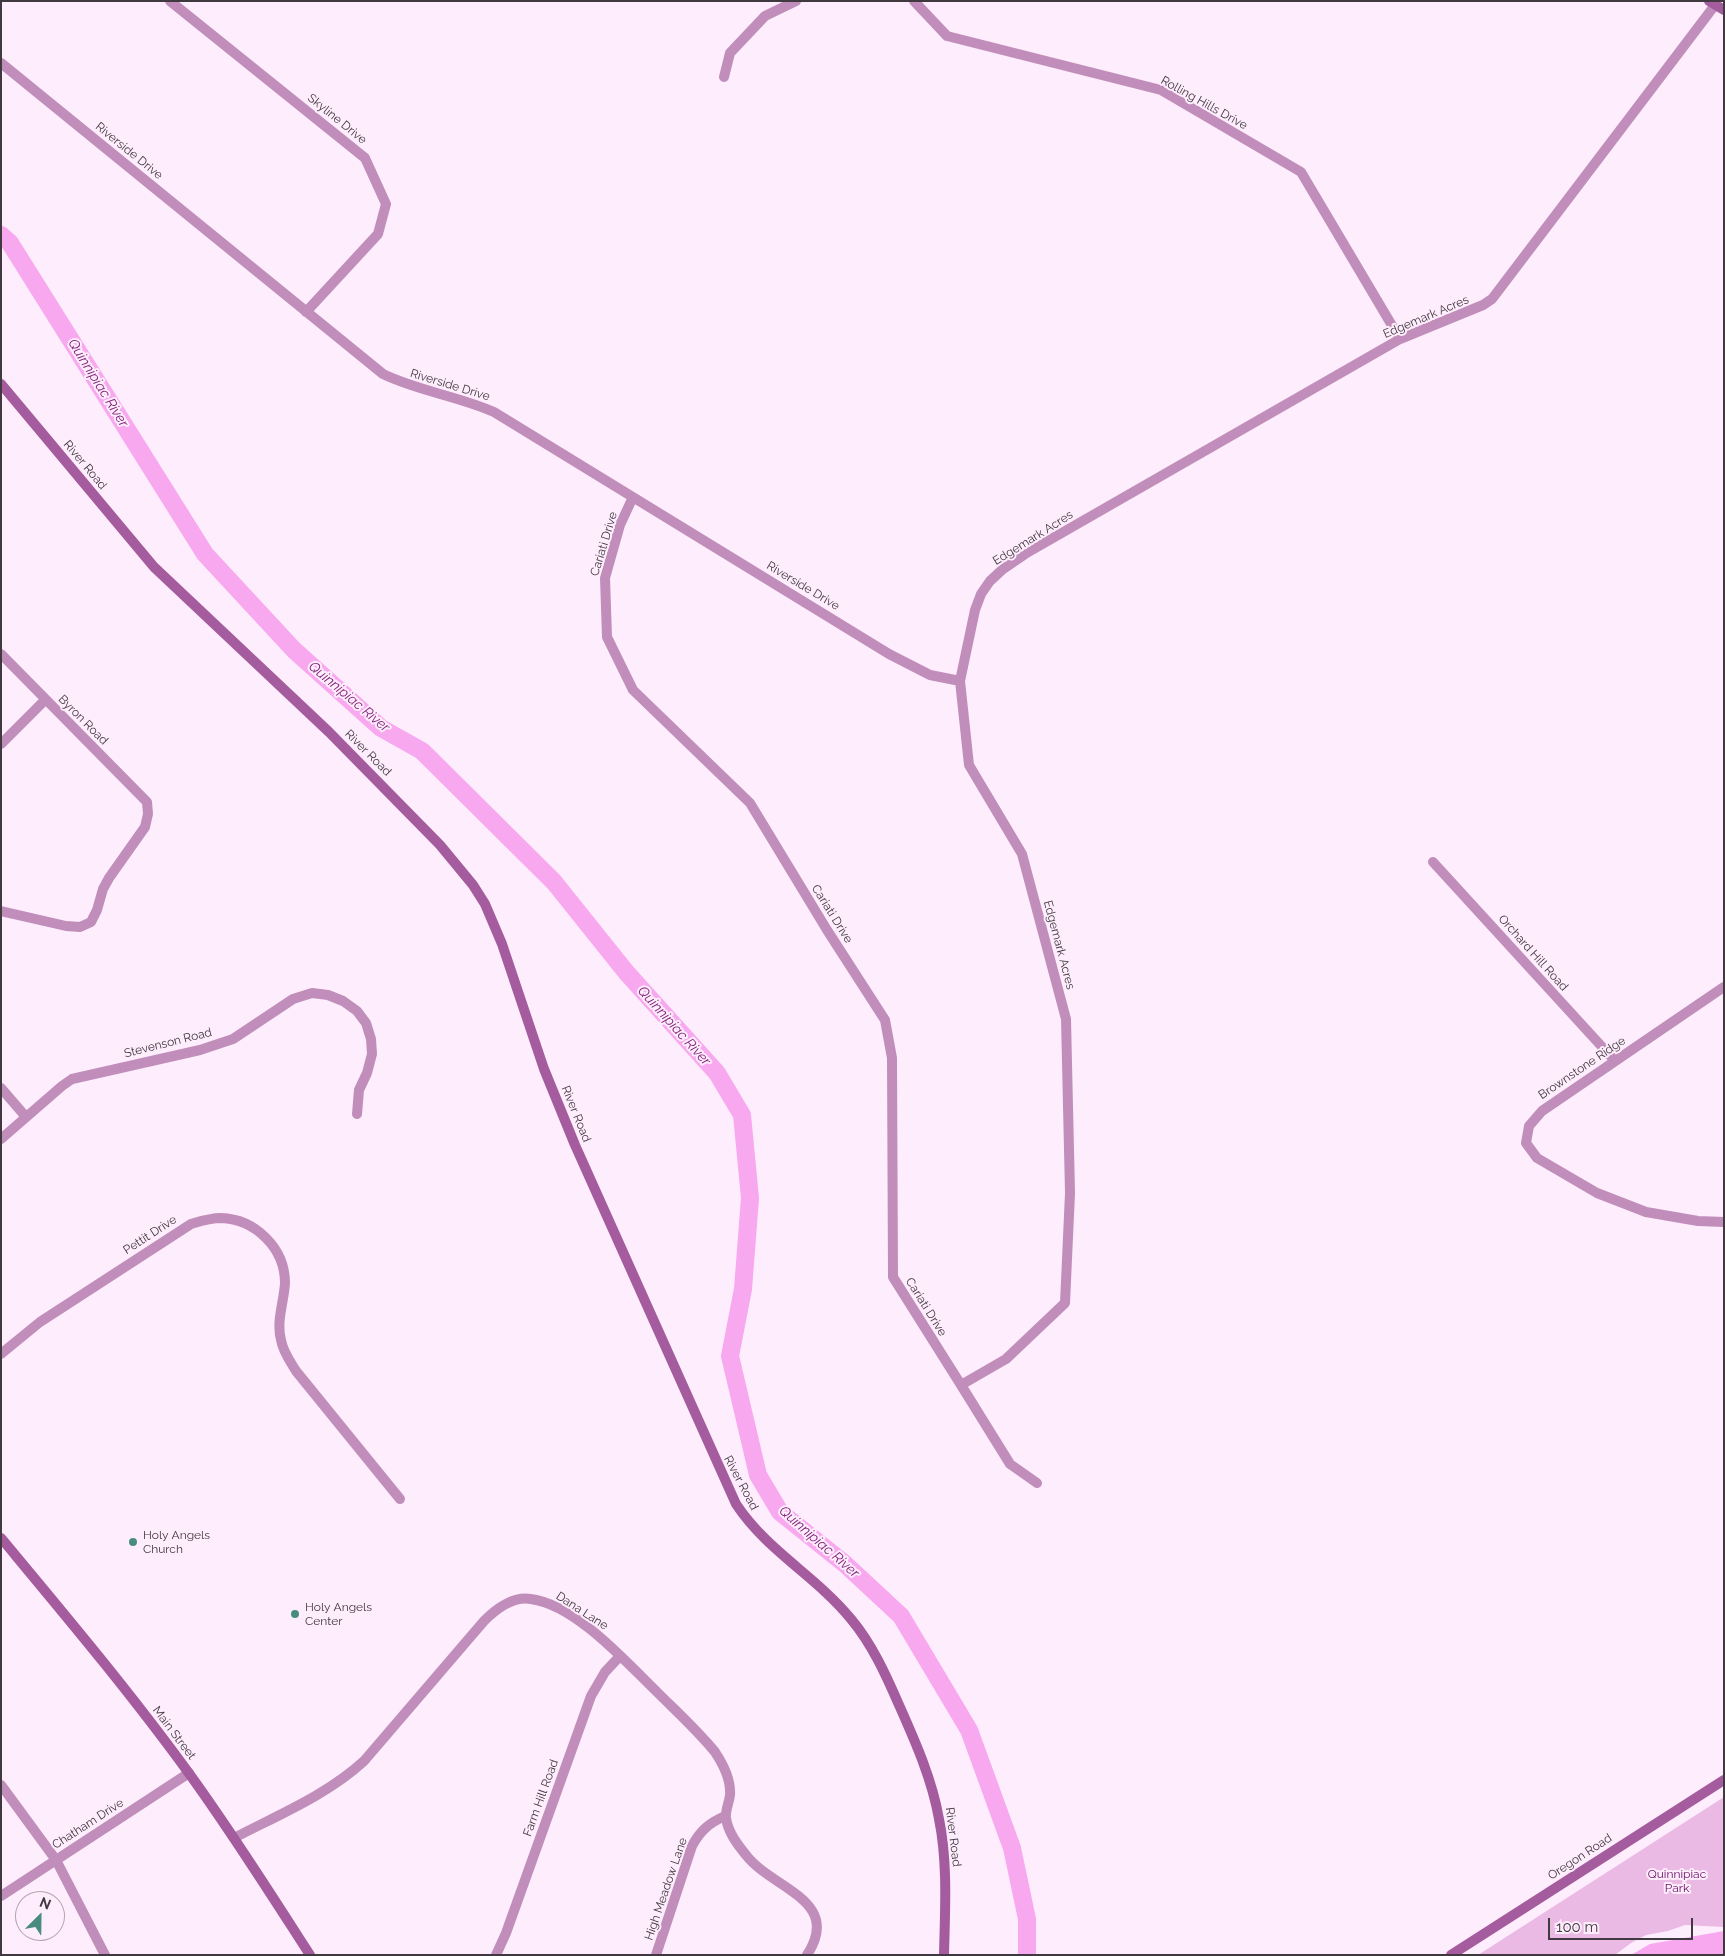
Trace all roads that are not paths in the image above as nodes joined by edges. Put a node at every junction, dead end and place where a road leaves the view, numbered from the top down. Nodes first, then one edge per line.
1 (170, 1) edge
2 (796, 1) edge
3 (914, 1) edge
4 (1716, 5) edge
5 (1, 63) edge
6 (724, 77) dead end
7 (306, 312) junction
8 (1400, 339) junction
9 (1, 384) edge
10 (633, 497) junction
11 (1, 654) edge
12 (960, 682) junction
13 (45, 700) junction
14 (1, 744) edge
15 (1433, 862) dead end
16 (1, 912) edge
17 (1724, 987) edge
18 (1615, 1061) junction
19 (1, 1088) edge
20 (357, 1114) dead end
21 (26, 1117) junction
22 (1, 1139) edge
23 (1724, 1222) edge
24 (1, 1354) edge
25 (961, 1385) junction
26 (1037, 1483) dead end
27 (400, 1499) dead end
28 (1, 1538) edge
29 (620, 1656) junction
30 (189, 1773) junction
31 (1724, 1780) edge
32 (1, 1785) edge
33 (725, 1816) junction
34 (234, 1838) junction
35 (56, 1860) junction
36 (1, 1896) edge
37 (105, 1955) edge
38 (310, 1955) edge
39 (496, 1955) edge
40 (656, 1955) edge
41 (807, 1955) edge
42 (944, 1955) edge
43 (1451, 1955) edge

1 - 7 street, Skyline Drive
2 - 6 street
3 - 8 street, Rolling Hills Drive
4 - 8 street, Edgemark Acres
5 - 7 street, Riverside Drive
7 - 10 street, Riverside Drive
8 - 12 street, Edgemark Acres
9 - 42 main road, River Road
10 - 12 street, Riverside Drive
10 - 25 street, Cariati Drive
11 - 13 street, Byron Road
12 - 25 street, Edgemark Acres
13 - 14 street
13 - 16 street, Byron Road
15 - 18 street, Orchard Hill Road
17 - 18 street, Brownstone Ridge
18 - 23 street, Brownstone Ridge
19 - 21 street
20 - 21 street, Stevenson Road
21 - 22 street, Stevenson Road
24 - 27 street, Pettit Drive
25 - 26 street
28 - 30 main road, Main Street
29 - 33 street, Dana Lane
29 - 34 street, Dana Lane
29 - 39 street, Farm Hill Road
30 - 34 main road, Main Street
30 - 35 street, Chatham Drive
31 - 43 main road, Oregon Road
32 - 35 street
33 - 40 street, High Meadow Lane
33 - 41 street
34 - 38 main road, Main Street
35 - 36 street, Chatham Drive
35 - 37 street

